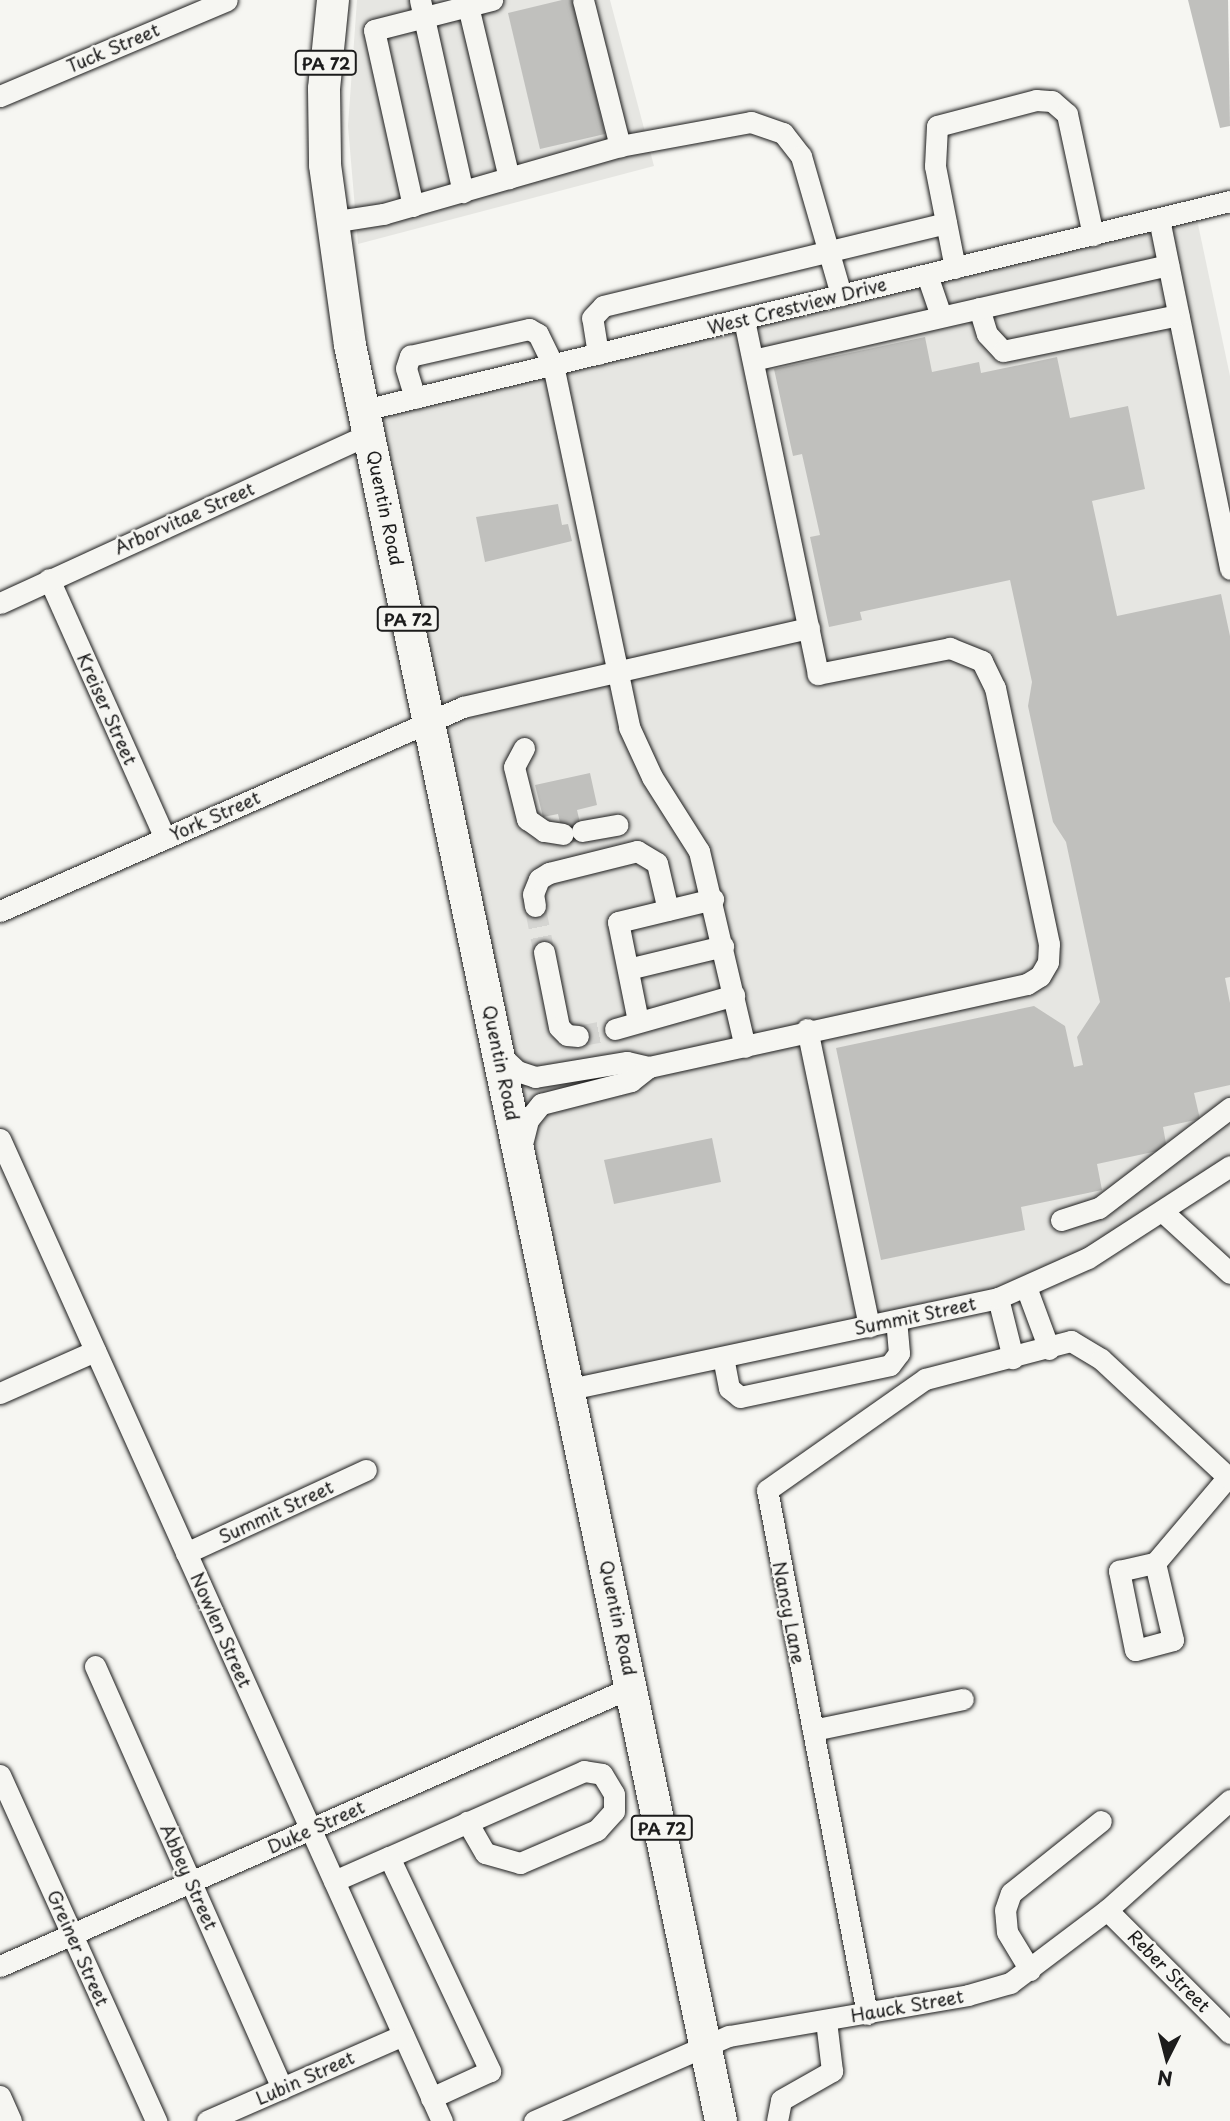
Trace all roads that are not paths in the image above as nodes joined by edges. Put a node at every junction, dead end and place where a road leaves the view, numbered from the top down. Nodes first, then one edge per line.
1 (227, 0) edge
2 (333, 0) edge
3 (492, 0) edge
4 (583, 0) edge
5 (204, 4) edge
6 (468, 6) junction
7 (422, 8) edge
8 (0, 96) edge
9 (620, 146) junction
10 (509, 178) junction
11 (463, 192) junction
12 (1230, 201) edge
13 (413, 206) junction
14 (1159, 219) junction
15 (331, 222) junction
16 (946, 223) junction
17 (1093, 234) junction
18 (829, 254) junction
19 (1168, 265) junction
20 (955, 268) junction
21 (927, 275) junction
22 (841, 295) junction
23 (979, 308) junction
24 (1178, 314) junction
25 (941, 317) junction
26 (744, 319) junction
27 (598, 354) junction
28 (752, 359) junction
29 (553, 365) junction
30 (415, 398) junction
31 (367, 422) junction
32 (1230, 569) edge
33 (50, 579) junction
34 (0, 603) edge
35 (809, 628) junction
36 (615, 671) junction
37 (429, 720) junction
38 (524, 748) dead end
39 (617, 825) dead end
40 (165, 838) junction
41 (713, 899) junction
42 (535, 906) tunnel mouth
43 (668, 910) junction
44 (0, 911) edge
45 (723, 946) junction
46 (544, 952) tunnel mouth
47 (628, 970) junction
48 (734, 995) junction
49 (638, 1021) junction
50 (615, 1029) tunnel mouth
51 (807, 1030) junction
52 (578, 1037) dead end
53 (746, 1047) junction
54 (500, 1055) junction
55 (649, 1067) junction
56 (1230, 1108) edge
57 (0, 1139) edge
58 (520, 1153) junction
59 (1230, 1166) edge
60 (1126, 1189) junction
61 (1155, 1215) junction
62 (1061, 1220) dead end
63 (1230, 1273) edge
64 (1026, 1287) junction
65 (998, 1298) junction
66 (897, 1321) junction
67 (869, 1327) junction
68 (1049, 1349) junction
69 (95, 1351) junction
70 (723, 1357) junction
71 (1013, 1358) junction
72 (570, 1389) junction
73 (0, 1393) edge
74 (366, 1471) dead end
75 (1229, 1478) edge
76 (186, 1553) junction
77 (1155, 1563) dead end
78 (95, 1666) dead end
79 (632, 1687) junction
80 (963, 1699) dead end
81 (813, 1730) junction
82 (0, 1774) edge
83 (1230, 1800) edge
84 (1101, 1821) dead end
85 (467, 1822) junction
86 (310, 1829) junction
87 (389, 1857) junction
88 (334, 1881) junction
89 (191, 1882) junction
90 (1107, 1910) junction
91 (72, 1934) junction
92 (0, 1966) edge
93 (1030, 1970) junction
94 (867, 2014) junction
95 (826, 2021) junction
96 (1230, 2033) edge
97 (403, 2035) junction
98 (707, 2045) junction
99 (282, 2088) junction
100 (0, 2096) edge
101 (431, 2098) junction
102 (11, 2121) edge
103 (156, 2121) edge
104 (208, 2121) edge
105 (442, 2121) edge
106 (534, 2121) edge
107 (721, 2121) edge
108 (777, 2121) edge

1 - 5 street, Tuck Street
2 - 15 highway, Quentin Road / PA 72
3 - 6 street
4 - 9 street
5 - 8 street, Tuck Street
6 - 7 street
6 - 10 street
7 - 11 street
7 - 13 street
9 - 10 street
9 - 18 street
10 - 11 street
11 - 13 street
12 - 14 street, West Crestview Drive
13 - 15 street
14 - 17 street, West Crestview Drive
14 - 19 street
15 - 31 highway, Quentin Road / PA 72
16 - 17 street
16 - 18 street
16 - 20 street
17 - 20 street, West Crestview Drive
18 - 22 street
18 - 27 street
19 - 23 street
19 - 24 street
20 - 21 street, West Crestview Drive
21 - 22 street, West Crestview Drive
21 - 25 street
22 - 26 street, West Crestview Drive
23 - 24 street
23 - 25 street
24 - 32 street
25 - 28 street
26 - 27 street, West Crestview Drive
26 - 28 street
27 - 29 street, West Crestview Drive
28 - 35 street
29 - 30 street, West Crestview Drive
29 - 30 street
29 - 36 street
30 - 31 street, West Crestview Drive
31 - 33 street, Arborvitae Street
31 - 37 highway, Quentin Road / PA 72
33 - 34 street, Arborvitae Street
33 - 40 street, Kreiser Street
35 - 36 street, York Street
35 - 51 street
36 - 37 street, York Street
36 - 41 street
37 - 40 street, York Street
37 - 54 highway, Quentin Road / PA 72
38 - 39 street
40 - 44 street, York Street
41 - 43 street
41 - 45 street
42 - 43 street
43 - 47 street
45 - 47 street
45 - 48 street
46 - 52 street
47 - 49 street
48 - 49 street
48 - 53 street
49 - 50 street
51 - 53 street
51 - 67 street
53 - 55 street
54 - 55 street
54 - 58 highway, Quentin Road / PA 72
55 - 58 street
56 - 60 street
57 - 69 street, Nowlen Street
58 - 72 highway, Quentin Road / PA 72
59 - 61 street, Summit Street
60 - 61 street
60 - 62 street
61 - 63 street
61 - 64 street, Summit Street
64 - 65 street, Summit Street
64 - 68 street
65 - 66 street, Summit Street
65 - 71 street
66 - 67 street, Summit Street
66 - 70 street
67 - 70 street, Summit Street
68 - 71 street
68 - 75 street
69 - 73 street
69 - 76 street, Nowlen Street
70 - 72 street, Summit Street
71 - 81 street, Nancy Lane
72 - 79 highway, Quentin Road / PA 72
74 - 76 street, Summit Street
75 - 77 street
76 - 86 street, Nowlen Street
78 - 89 street, Abbey Street
79 - 86 street, Duke Street
79 - 98 highway, Quentin Road / PA 72
80 - 81 street
81 - 94 street, Nancy Lane
82 - 91 street, Greiner Street
83 - 90 street, Hauck Street
84 - 93 street
85 - 85 street
85 - 87 street
86 - 88 street, Nowlen Street
86 - 89 street, Duke Street
87 - 88 street
87 - 101 street
88 - 97 street, Nowlen Street
89 - 91 street, Duke Street
89 - 99 street, Abbey Street
90 - 93 street, Hauck Street
90 - 96 street, Reber Street
91 - 92 street, Duke Street
91 - 103 street, Greiner Street
93 - 94 street, Hauck Street
94 - 95 street, Hauck Street
95 - 98 street, Hauck Street
95 - 108 street
97 - 99 street, Lubin Street
97 - 101 street, Nowlen Street
98 - 106 street, Hauck Street
98 - 107 highway, Quentin Road / PA 72
99 - 104 street, Lubin Street
100 - 102 street
101 - 105 street, Nowlen Street

